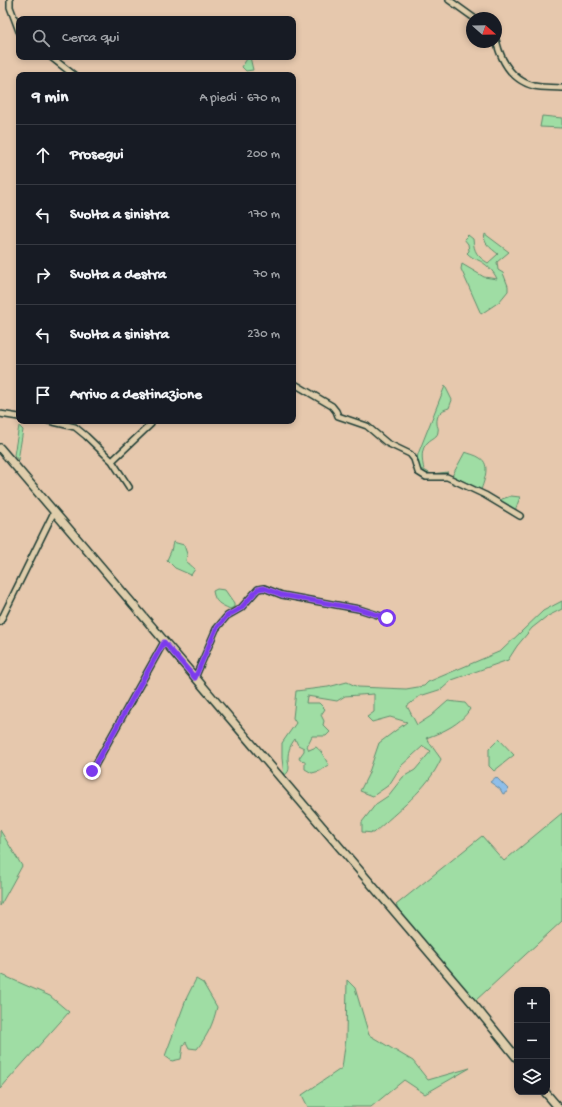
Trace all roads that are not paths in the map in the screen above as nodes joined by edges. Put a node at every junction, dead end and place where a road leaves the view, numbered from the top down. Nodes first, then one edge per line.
1 (10, 0) edge
2 (449, 0) edge
3 (466, 12) edge
4 (16, 23) edge
5 (498, 48) edge
6 (55, 60) edge
7 (70, 72) edge
8 (562, 88) edge
9 (296, 385) edge
10 (0, 414) edge
11 (16, 417) edge
12 (62, 424) edge
13 (151, 424) edge
14 (0, 448) edge
15 (112, 461) junction
16 (130, 487) dead end
17 (54, 512) junction
18 (520, 516) dead end
19 (0, 622) edge
20 (390, 622) dead end
21 (164, 642) junction
22 (195, 678) junction
23 (92, 771) dead end
24 (514, 1055) edge
25 (548, 1095) edge
26 (558, 1107) edge

1 - 4 street
2 - 3 street
5 - 8 street
6 - 7 street
9 - 18 street
10 - 11 street
12 - 15 street
13 - 15 street
14 - 17 main road
15 - 16 street
17 - 19 street
17 - 21 main road
20 - 22 street
21 - 22 main road
21 - 23 street
22 - 24 main road
25 - 26 main road

